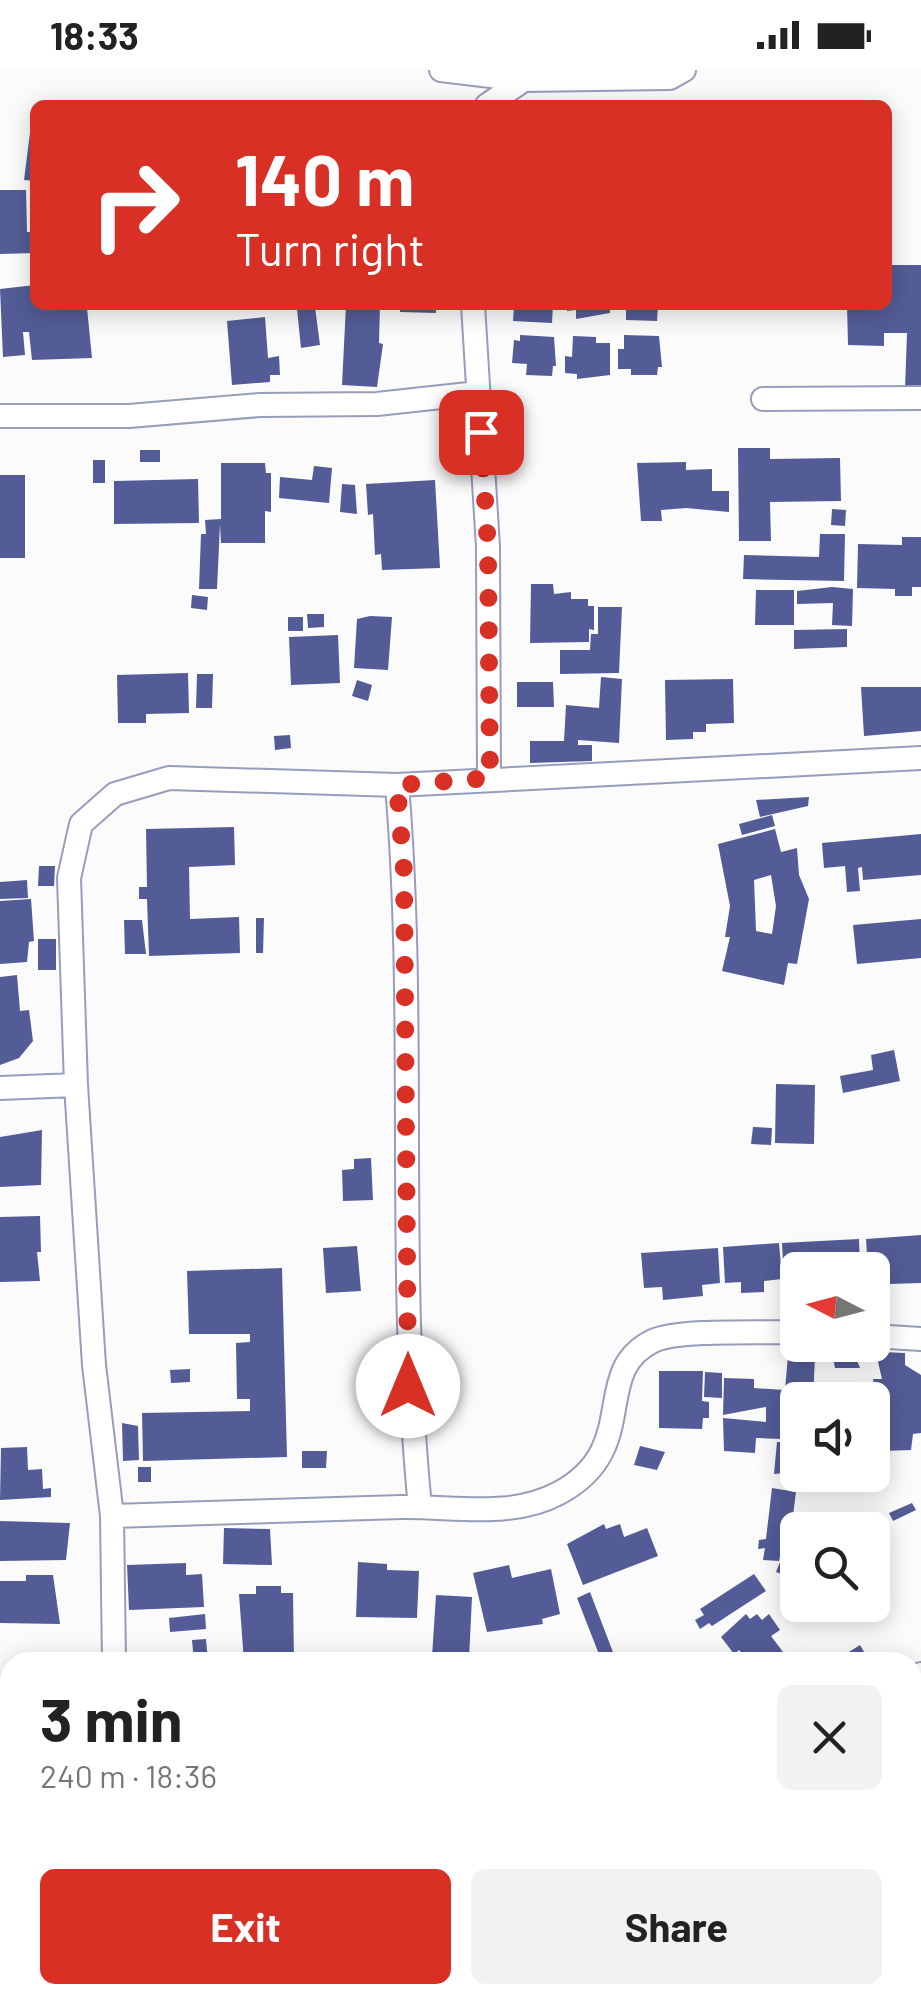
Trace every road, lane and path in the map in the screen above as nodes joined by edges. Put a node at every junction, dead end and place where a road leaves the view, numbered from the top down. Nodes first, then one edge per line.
1 (441, 70) edge
2 (684, 70) edge
3 (524, 80) junction
4 (494, 100) edge
5 (473, 310) edge
6 (478, 393) junction
7 (921, 398) edge
8 (763, 399) dead end
9 (0, 416) edge
10 (921, 758) edge
11 (490, 778) junction
12 (397, 785) junction
13 (76, 1085) junction
14 (0, 1088) edge
15 (780, 1333) edge
16 (890, 1337) edge
17 (921, 1339) edge
18 (420, 1507) junction
19 (112, 1516) junction
20 (114, 1652) edge

1 - 3 street
2 - 3 street
3 - 4 street
5 - 6 street
6 - 9 street
6 - 11 street
7 - 8 street
10 - 11 street
11 - 12 street
12 - 13 street
12 - 18 street
13 - 14 street
13 - 19 street
15 - 18 street
16 - 17 street
18 - 19 street
19 - 20 street

